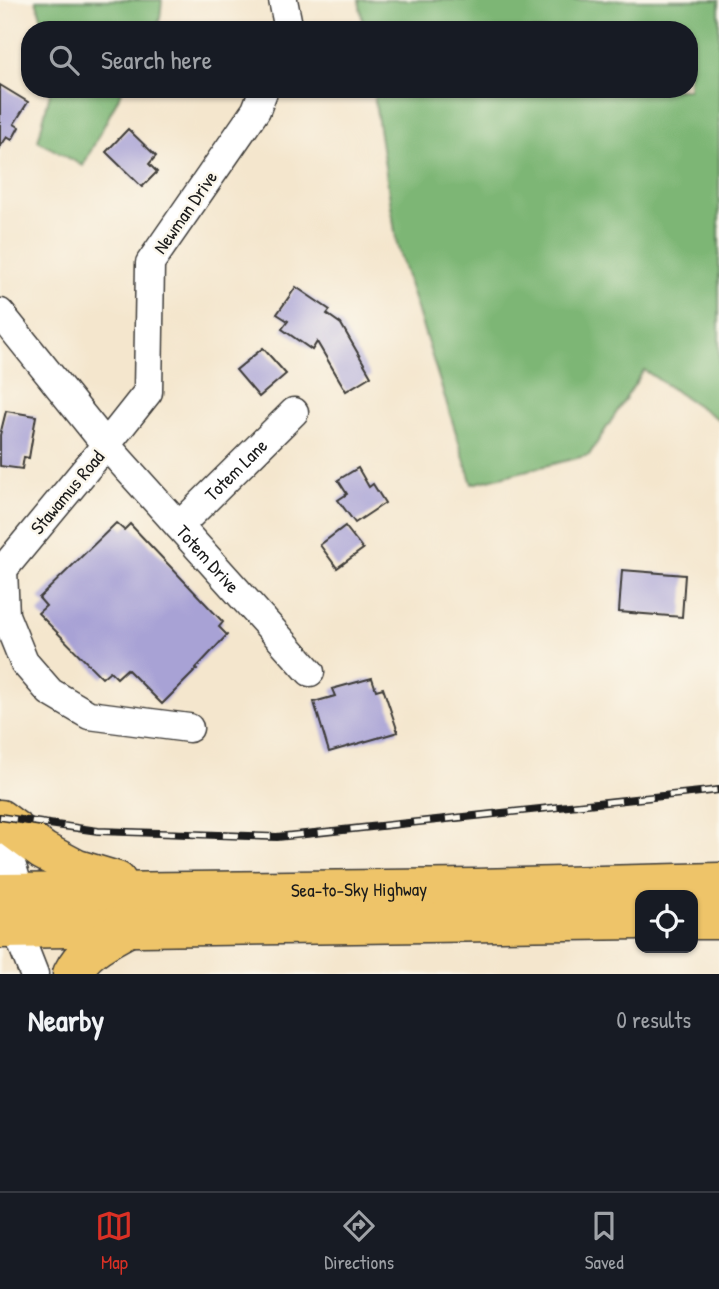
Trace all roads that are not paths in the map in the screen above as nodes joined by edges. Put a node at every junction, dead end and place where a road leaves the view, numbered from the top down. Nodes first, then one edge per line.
1 (283, 0) edge
2 (287, 21) edge
3 (261, 98) edge
4 (0, 313) edge
5 (294, 412) dead end
6 (106, 445) junction
7 (179, 526) junction
8 (1, 572) edge
9 (310, 672) dead end
10 (189, 727) dead end
11 (0, 819) edge
12 (0, 829) edge
13 (719, 882) edge
14 (149, 891) junction
15 (7, 909) edge
16 (635, 920) edge
17 (698, 920) edge
18 (719, 920) edge
19 (129, 927) junction
20 (34, 974) edge
21 (72, 974) edge

1 - 2 street
3 - 6 street, Newman Drive
4 - 6 street, Stawamus Road
5 - 7 street, Totem Lane
6 - 7 street, Totem Drive
6 - 8 street, Stawamus Road
7 - 9 street, Totem Drive
8 - 10 street
11 - 14 highway
12 - 15 street
13 - 14 highway, Sea-to-Sky Highway
14 - 15 highway, Sea-to-Sky Highway
15 - 19 highway, Sea-to-Sky Highway
15 - 20 street
16 - 19 highway, Sea-to-Sky Highway
17 - 18 highway
19 - 21 highway

